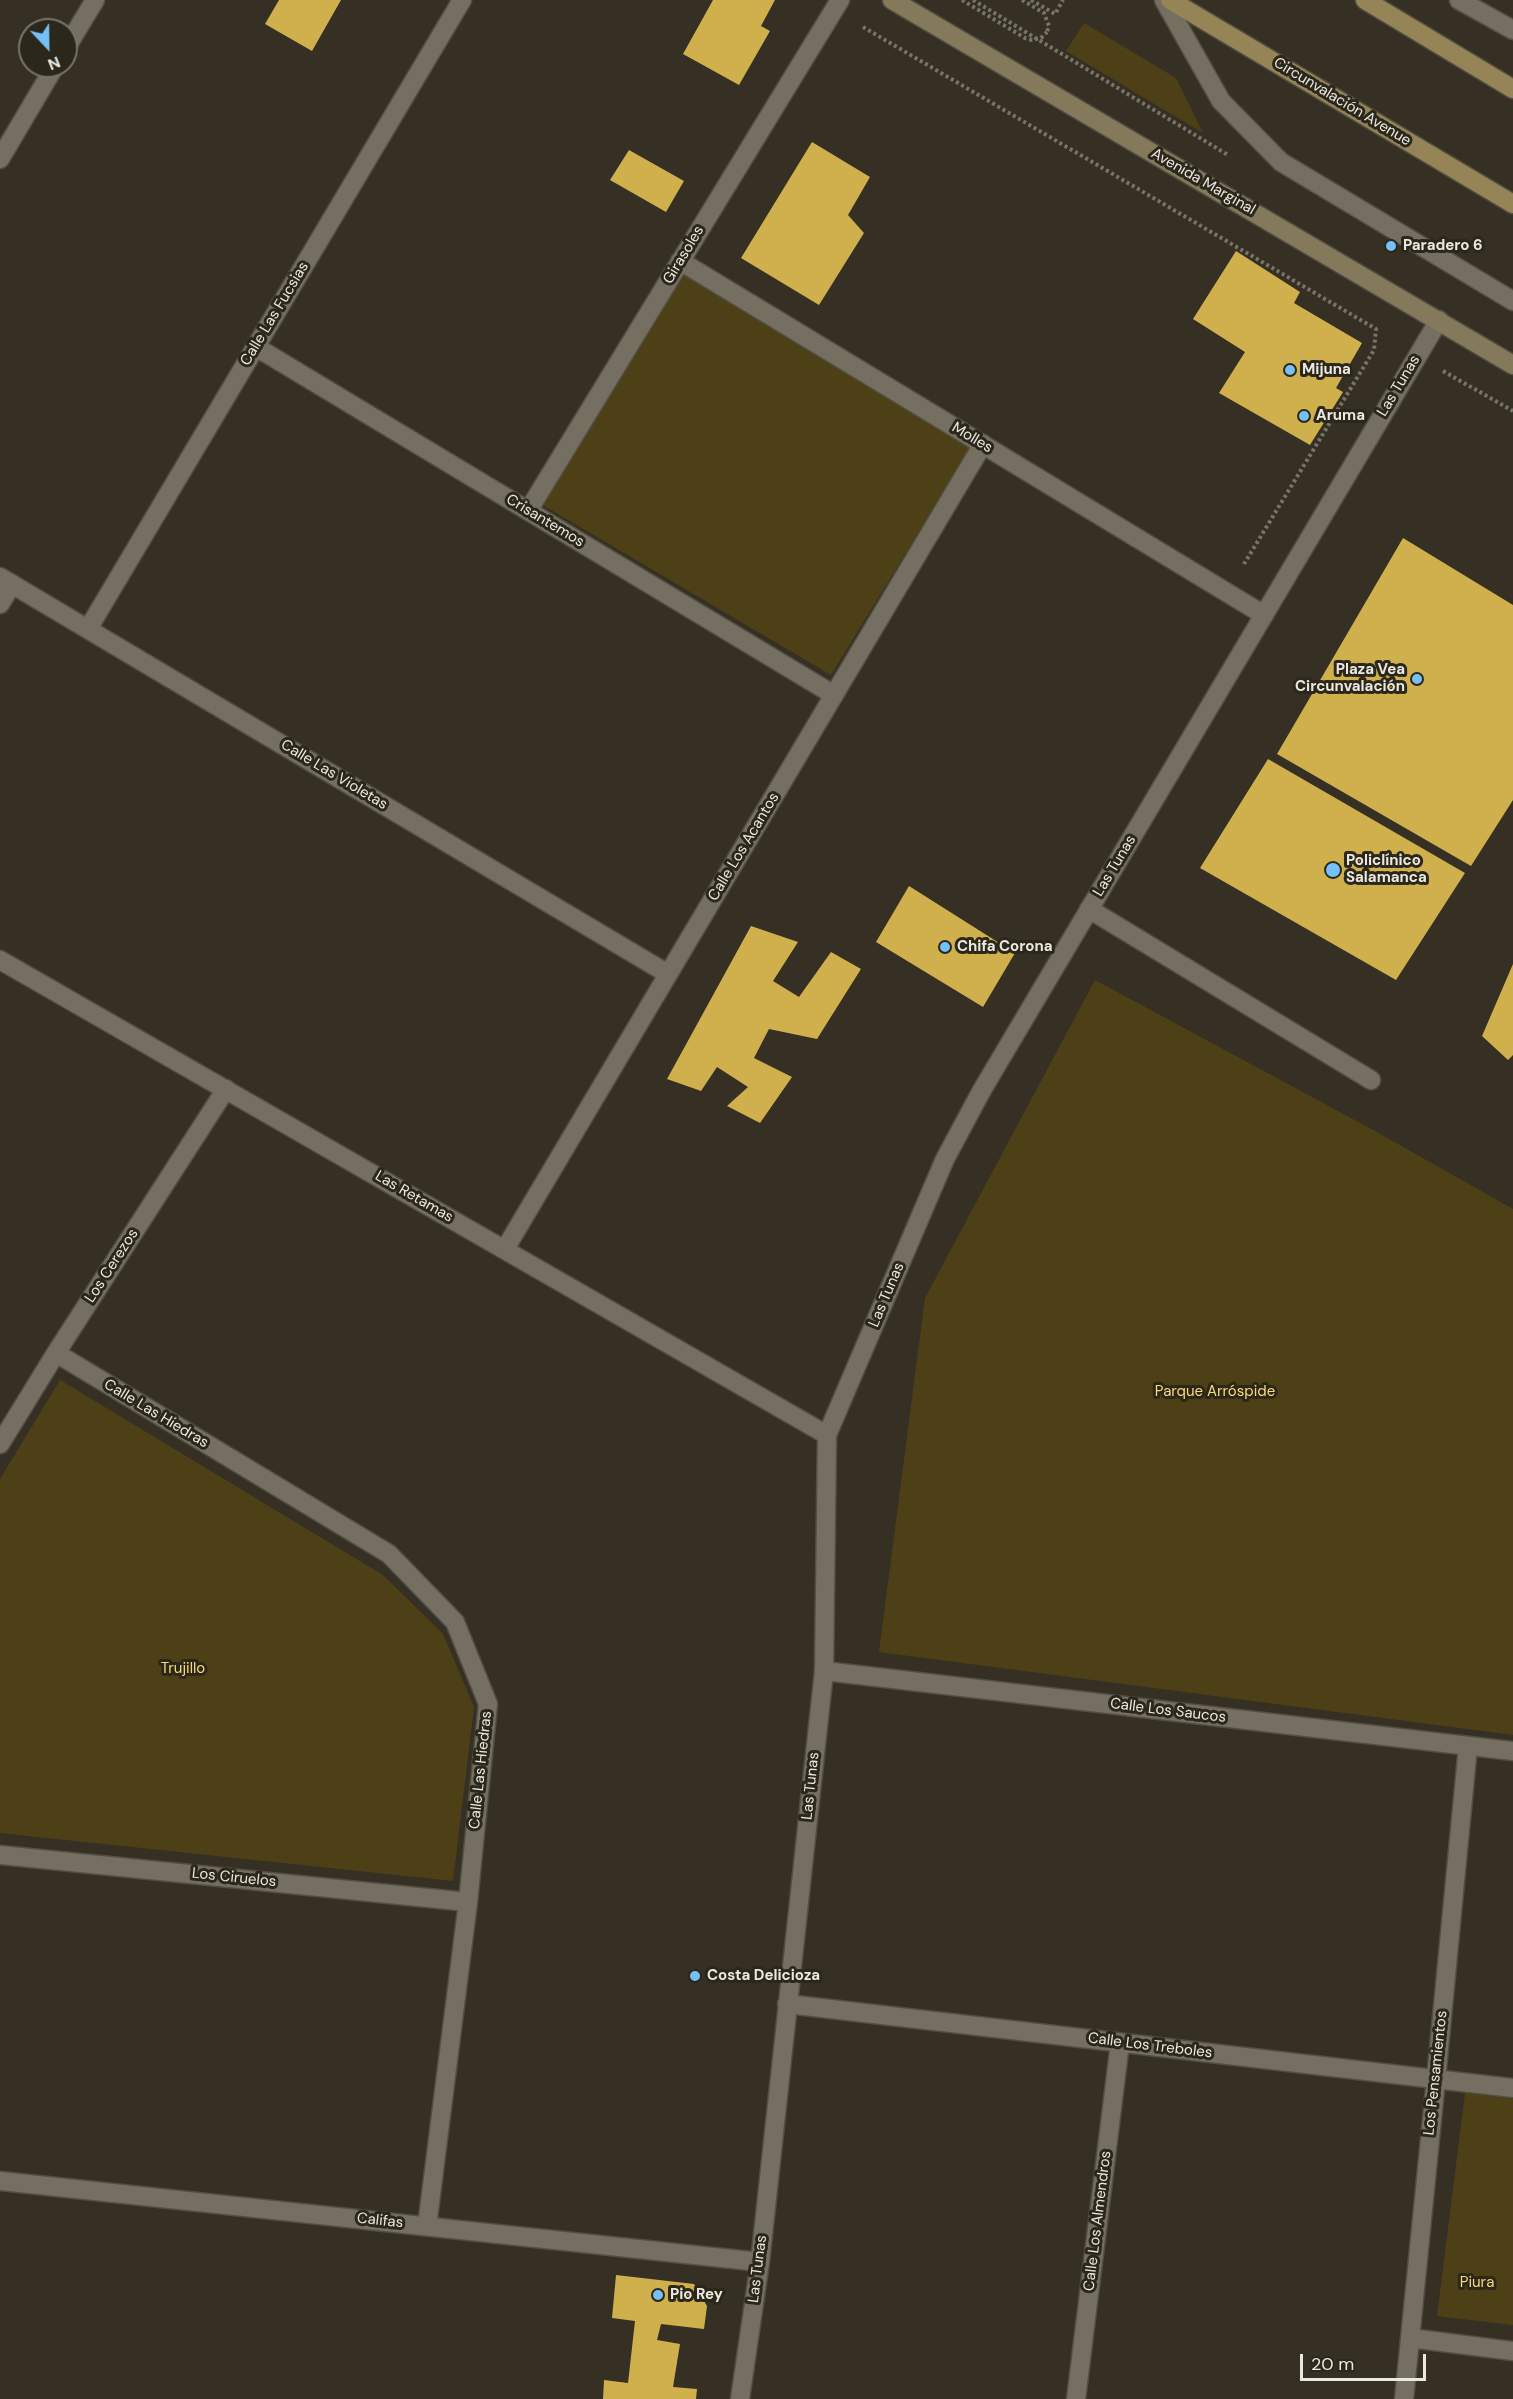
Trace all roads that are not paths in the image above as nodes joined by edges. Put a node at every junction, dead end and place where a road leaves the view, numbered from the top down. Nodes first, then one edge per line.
1 (94, 0) edge
2 (462, 0) edge
3 (840, 0) edge
4 (892, 0) edge
5 (1164, 0) edge
6 (1170, 0) edge
7 (1365, 0) edge
8 (1460, 0) edge
9 (78, 27) edge
10 (1513, 30) edge
11 (48, 78) edge
12 (1513, 89) edge
13 (0, 159) edge
14 (1513, 204) edge
15 (680, 261) junction
16 (1513, 301) edge
17 (1439, 320) junction
18 (256, 347) junction
19 (1513, 365) edge
20 (983, 444) junction
21 (528, 511) junction
22 (6, 581) edge
23 (0, 604) edge
24 (1264, 615) junction
25 (88, 629) junction
26 (834, 695) junction
27 (1089, 909) junction
28 (0, 960) edge
29 (668, 974) junction
30 (1371, 1080) dead end
31 (226, 1089) junction
32 (505, 1250) junction
33 (56, 1353) junction
34 (827, 1435) junction
35 (0, 1444) edge
36 (824, 1671) junction
37 (1468, 1746) junction
38 (1513, 1751) edge
39 (0, 1855) edge
40 (468, 1902) junction
41 (788, 2004) junction
42 (1120, 2043) junction
43 (1436, 2079) junction
44 (1513, 2088) edge
45 (0, 2181) edge
46 (428, 2226) junction
47 (760, 2262) junction
48 (1410, 2338) junction
49 (1513, 2351) edge
50 (740, 2399) edge
51 (1076, 2399) edge
52 (1404, 2399) edge

1 - 9 street
2 - 18 street, Calle Las Fucsias
3 - 15 street, Girasoles
4 - 17 main road, Avenida Marginal
5 - 16 street
6 - 14 main road, Circunvalación Avenue
7 - 12 main road
8 - 10 street
11 - 13 street
15 - 20 street, Molles
15 - 21 street, Girasoles
17 - 19 main road, Avenida Marginal
17 - 24 street, Las Tunas
18 - 21 street, Crisantemos
18 - 25 street, Calle Las Fucsias
20 - 24 street, Molles
20 - 26 street, Calle Los Acantos
21 - 26 street, Crisantemos
22 - 23 street
22 - 25 street, Calle Las Violetas
24 - 27 street, Las Tunas
25 - 29 street, Calle Las Violetas
26 - 29 street, Calle Los Acantos
27 - 30 street
27 - 34 street, Las Tunas
28 - 31 street, Las Retamas
29 - 32 street, Calle Los Acantos
31 - 32 street, Las Retamas
31 - 33 street, Los Cerezos
32 - 34 street, Las Retamas
33 - 35 street, Los Cerezos
33 - 40 street, Calle Las Hiedras
34 - 36 street, Las Tunas
36 - 37 street, Calle Los Saucos
36 - 41 street, Las Tunas
37 - 38 street, Calle Los Saucos
37 - 43 street, Los Pensamientos
39 - 40 street, Los Ciruelos
40 - 46 street, Calle Las Hiedras
41 - 42 street, Calle Los Treboles
41 - 47 street, Las Tunas
42 - 43 street, Calle Los Treboles
42 - 51 street, Calle Los Almendros
43 - 44 street, Calle Los Treboles
43 - 48 street, Los Pensamientos
45 - 46 street, Califas
46 - 47 street, Califas
47 - 50 street, Las Tunas
48 - 49 street
48 - 52 street, Los Pensamientos

